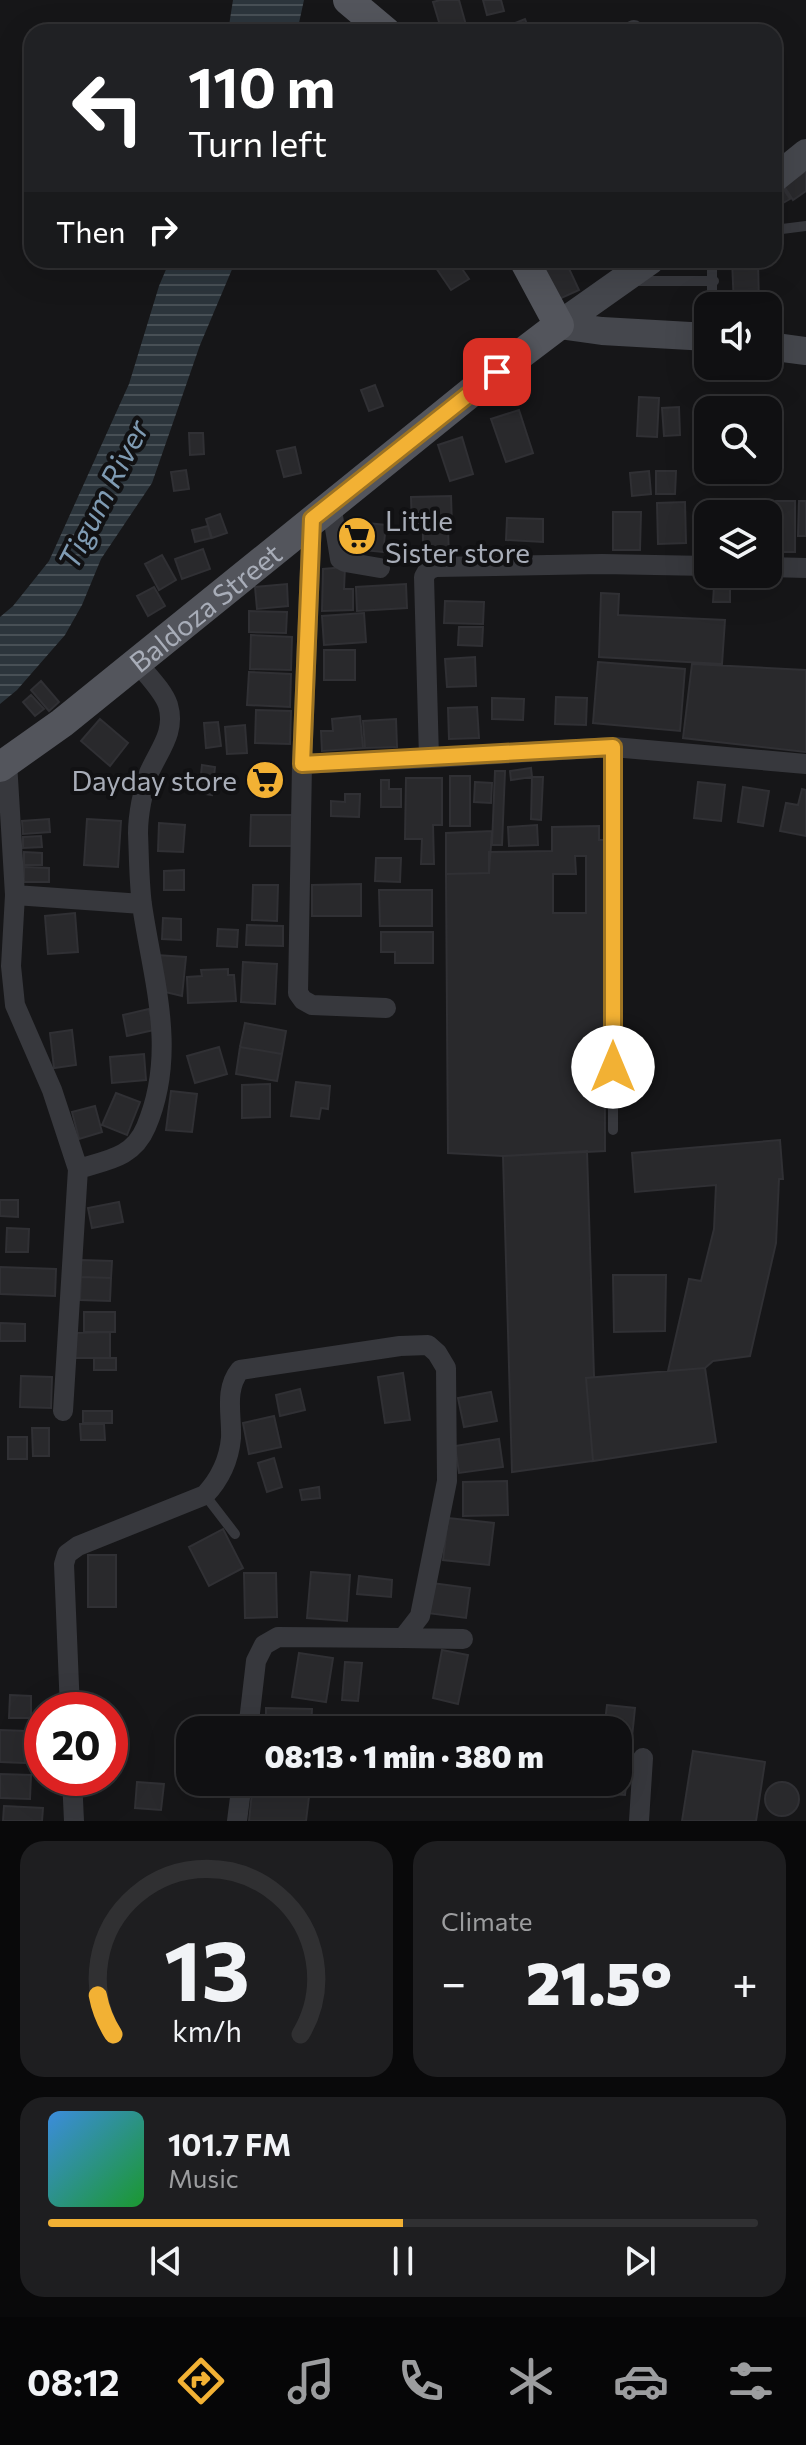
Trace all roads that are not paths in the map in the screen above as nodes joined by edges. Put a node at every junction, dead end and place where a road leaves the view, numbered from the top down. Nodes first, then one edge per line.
1 (348, 0) edge
2 (376, 24) edge
3 (806, 153) edge
4 (782, 172) edge
5 (806, 226) edge
6 (782, 229) edge
7 (528, 268) edge
8 (639, 268) edge
9 (713, 268) edge
10 (621, 281) junction
11 (714, 281) junction
12 (713, 292) edge
13 (559, 325) junction
14 (629, 333) junction
15 (694, 336) edge
16 (782, 348) edge
17 (806, 351) edge
18 (322, 512) junction
19 (694, 566) edge
20 (782, 567) edge
21 (380, 568) dead end
22 (806, 568) edge
23 (136, 661) junction
24 (613, 747) junction
25 (429, 758) junction
26 (4, 764) edge
27 (302, 764) junction
28 (806, 764) edge
29 (15, 895) junction
30 (142, 904) junction
31 (386, 1008) dead end
32 (613, 1130) dead end
33 (78, 1169) junction
34 (63, 1411) dead end
35 (205, 1495) junction
36 (235, 1534) dead end
37 (403, 1638) junction
38 (463, 1639) dead end
39 (69, 1692) edge
40 (250, 1716) edge
41 (643, 1758) dead end
42 (73, 1796) edge
43 (240, 1796) edge
44 (74, 1821) edge
45 (237, 1821) edge
46 (639, 1821) edge

1 - 2 main road
3 - 4 main road
5 - 6 lane
7 - 13 main road
8 - 10 main road
9 - 11 lane
10 - 11 lane
10 - 13 main road
10 - 14 main road
11 - 12 lane
13 - 14 main road
13 - 18 main road, Baldoza Street
14 - 15 main road
16 - 17 main road
18 - 21 street
18 - 23 main road, Baldoza Street
18 - 27 street
19 - 25 street
20 - 22 street
23 - 26 main road, Baldoza Street
23 - 30 street
24 - 25 street
24 - 28 street
24 - 32 lane
25 - 27 street
26 - 29 street
27 - 31 street
29 - 30 street
29 - 33 street
30 - 33 street
33 - 34 street
35 - 36 lane
35 - 37 street
35 - 39 street
37 - 38 street
37 - 40 street
41 - 46 street
42 - 44 street
43 - 45 street

